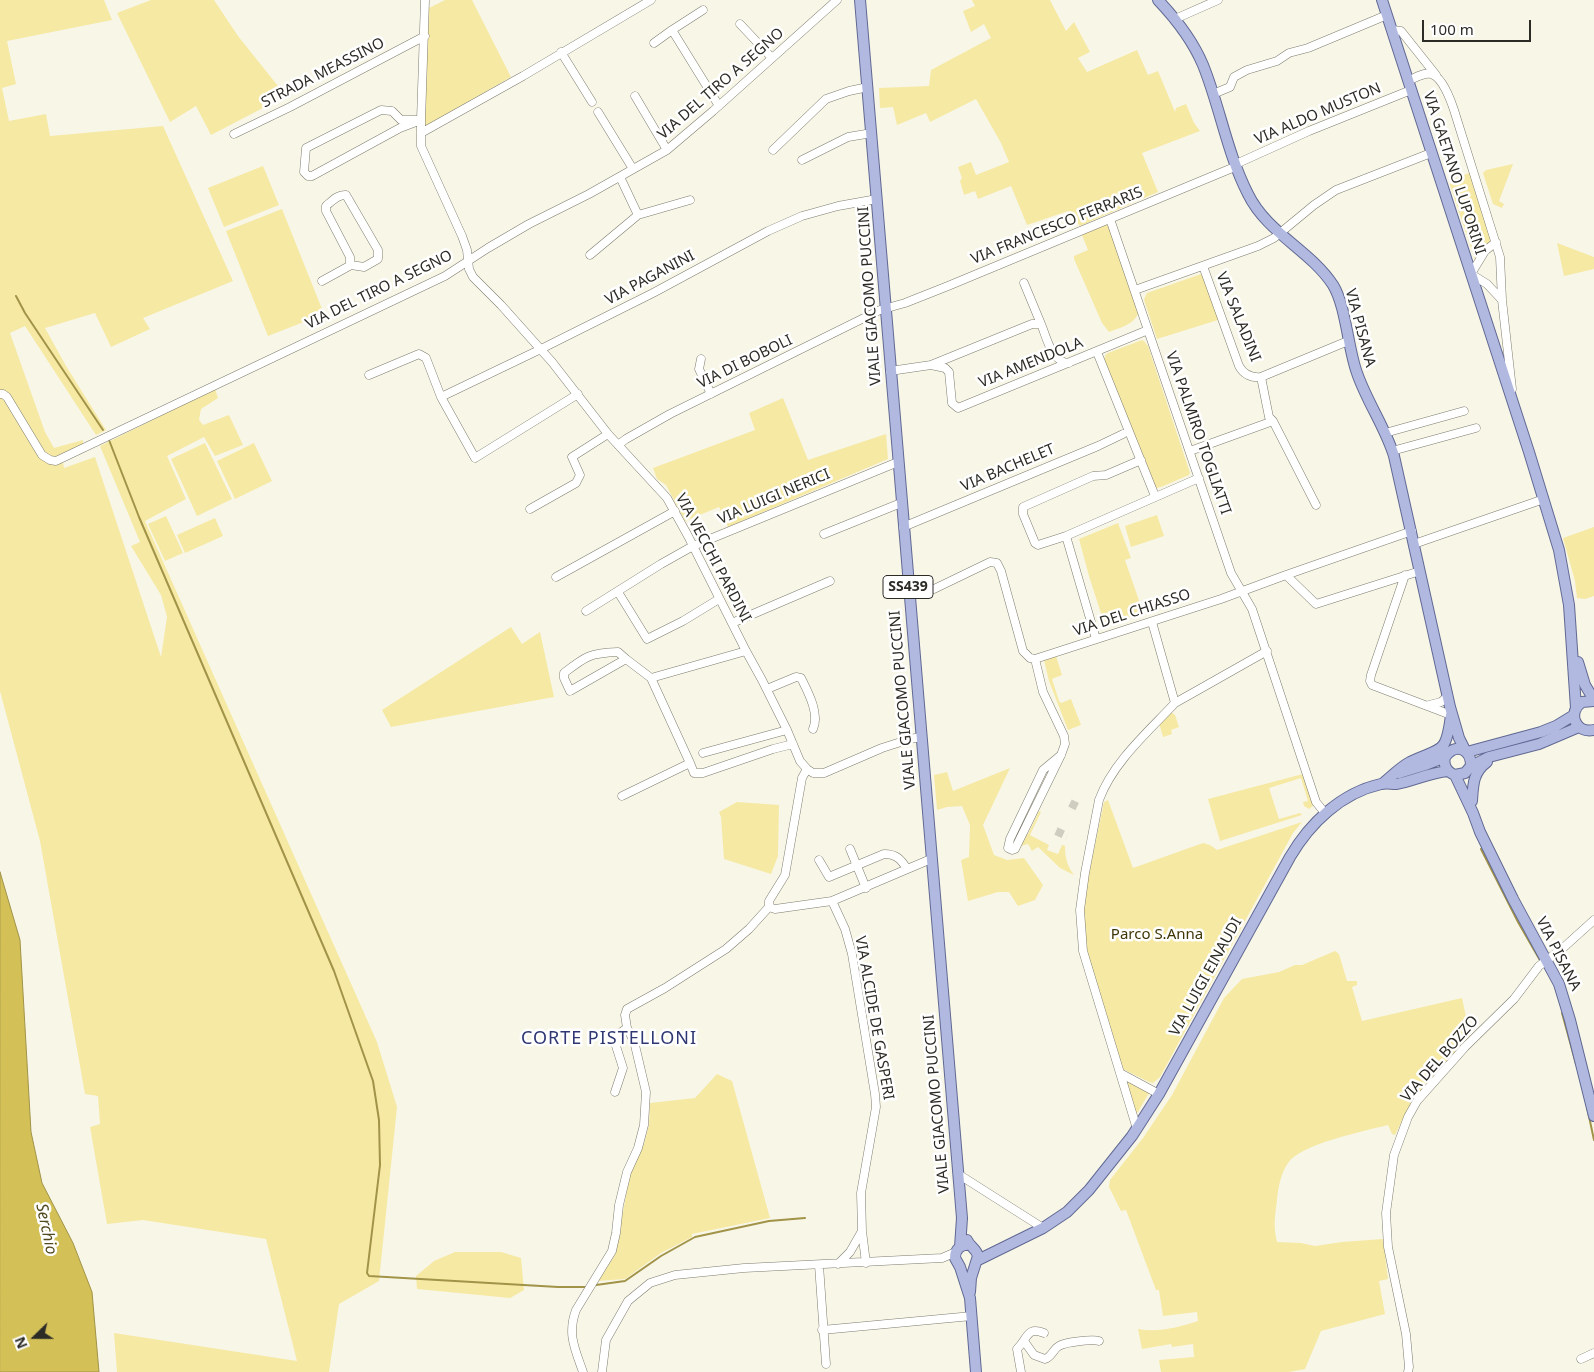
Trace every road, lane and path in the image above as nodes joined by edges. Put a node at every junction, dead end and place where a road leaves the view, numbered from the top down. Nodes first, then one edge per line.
1 (425, 0) edge
2 (651, 0) edge
3 (837, 0) edge
4 (860, 0) edge
5 (1158, 0) edge
6 (1218, 0) edge
7 (1382, 0) edge
8 (638, 3) edge
9 (703, 10) dead end
10 (1387, 15) junction
11 (1175, 19) junction
12 (740, 24) dead end
13 (672, 30) junction
14 (1392, 30) junction
15 (425, 36) junction
16 (654, 43) dead end
17 (561, 52) junction
18 (772, 58) junction
19 (1436, 76) junction
20 (1410, 85) junction
21 (868, 87) junction
22 (1213, 94) junction
23 (635, 96) dead end
24 (592, 102) dead end
25 (719, 106) junction
26 (598, 112) dead end
27 (421, 120) junction
28 (421, 133) junction
29 (872, 133) junction
30 (234, 134) dead end
31 (667, 150) junction
32 (773, 150) dead end
33 (1431, 153) junction
34 (802, 160) dead end
35 (1236, 165) junction
36 (633, 169) junction
37 (620, 177) junction
38 (877, 199) junction
39 (690, 200) dead end
40 (638, 216) junction
41 (1110, 219) junction
42 (1279, 233) junction
43 (1496, 242) junction
44 (590, 255) dead end
45 (468, 262) junction
46 (351, 265) junction
47 (1203, 266) junction
48 (1471, 274) junction
49 (322, 281) dead end
50 (1024, 283) dead end
51 (1135, 290) junction
52 (1502, 300) junction
53 (886, 309) junction
54 (1504, 320) junction
55 (1041, 324) junction
56 (1148, 330) junction
57 (1490, 333) junction
58 (1348, 341) junction
59 (541, 349) junction
60 (962, 352) junction
61 (1097, 352) junction
62 (1055, 357) junction
63 (701, 360) dead end
64 (1071, 362) junction
65 (931, 365) junction
66 (1051, 369) junction
67 (890, 371) junction
68 (369, 375) dead end
69 (950, 375) junction
70 (1261, 377) junction
71 (0, 394) edge
72 (578, 394) junction
73 (711, 394) junction
74 (441, 397) junction
75 (1515, 409) junction
76 (1464, 411) dead end
77 (1273, 421) junction
78 (1476, 428) dead end
79 (1385, 433) junction
80 (608, 434) junction
81 (1123, 434) dead end
82 (618, 446) junction
83 (1190, 451) junction
84 (1392, 451) junction
85 (1141, 460) junction
86 (898, 462) junction
87 (1199, 478) junction
88 (1155, 496) junction
89 (1544, 499) junction
90 (901, 503) junction
91 (1316, 505) dead end
92 (530, 509) dead end
93 (675, 511) junction
94 (903, 527) junction
95 (1412, 531) junction
96 (824, 534) dead end
97 (1066, 536) junction
98 (1414, 544) junction
99 (693, 546) junction
100 (1420, 571) junction
101 (1286, 575) junction
102 (1405, 575) junction
103 (556, 578) dead end
104 (830, 581) dead end
105 (1241, 591) junction
106 (618, 592) junction
107 (909, 596) junction
108 (719, 599) junction
109 (586, 611) dead end
110 (1152, 622) junction
111 (732, 623) junction
112 (1570, 625) junction
113 (1096, 639) junction
114 (746, 651) junction
115 (1267, 652) junction
116 (626, 659) junction
117 (1035, 659) junction
118 (651, 678) junction
119 (767, 689) junction
120 (1594, 700) edge
121 (1175, 703) junction
122 (1430, 706) junction
123 (1450, 706) junction
124 (1574, 711) junction
125 (1579, 727) junction
126 (813, 729) dead end
127 (787, 730) junction
128 (1594, 730) edge
129 (921, 737) junction
130 (793, 744) junction
131 (1466, 751) junction
132 (703, 753) dead end
133 (1448, 754) junction
134 (1498, 754) junction
135 (1062, 755) junction
136 (690, 763) junction
137 (1470, 768) junction
138 (807, 769) junction
139 (1452, 773) junction
140 (1394, 775) junction
141 (1382, 784) junction
142 (622, 796) dead end
143 (1472, 801) junction
144 (1325, 813) junction
145 (1473, 813) junction
146 (850, 849) dead end
147 (819, 860) dead end
148 (931, 860) junction
149 (857, 865) junction
150 (907, 869) junction
151 (866, 888) junction
152 (832, 901) junction
153 (769, 907) junction
154 (1594, 920) edge
155 (1543, 962) junction
156 (627, 1028) junction
157 (1120, 1072) junction
158 (615, 1092) dead end
159 (1159, 1094) junction
160 (1594, 1116) edge
161 (1136, 1129) junction
162 (958, 1174) junction
163 (1043, 1228) junction
164 (862, 1231) junction
165 (1016, 1241) junction
166 (963, 1254) junction
167 (866, 1263) junction
168 (976, 1263) junction
169 (838, 1264) junction
170 (819, 1265) junction
171 (970, 1298) junction
172 (972, 1316) junction
173 (822, 1330) junction
174 (1044, 1333) dead end
175 (1024, 1340) junction
176 (1099, 1341) dead end
177 (1594, 1353) edge
178 (1581, 1359) dead end
179 (826, 1364) dead end
180 (583, 1372) edge
181 (602, 1372) edge
182 (976, 1372) edge
183 (1021, 1372) edge
184 (1408, 1372) edge

1 - 15 street, VIA VECCHI PARDINI
2 - 8 street
3 - 18 street, VIA DEL TIRO A SEGNO
4 - 21 main road, VIALE GIACOMO PUCCINI / SS439
5 - 11 main road, VIA PISANA
6 - 11 street
7 - 10 main road, VIA GAETANO LUPORINI
8 - 17 street
9 - 13 street
10 - 14 main road, VIA GAETANO LUPORINI
10 - 22 street
11 - 22 main road, VIA PISANA
12 - 18 street
13 - 16 street
13 - 25 street
14 - 19 street, VIA GAETANO LUPORINI
14 - 20 main road, VIA GAETANO LUPORINI
15 - 27 street, VIA VECCHI PARDINI
15 - 30 street, STRADA MEASSINO
17 - 24 street
17 - 28 street
18 - 25 street, VIA DEL TIRO A SEGNO
19 - 20 street, VIA GAETANO LUPORINI
19 - 43 street, VIA GAETANO LUPORINI
20 - 33 main road, VIA GAETANO LUPORINI
20 - 35 street, VIA ALDO MUSTON
21 - 29 main road, VIALE GIACOMO PUCCINI / SS439
21 - 32 street
22 - 35 main road, VIA PISANA
23 - 31 street
25 - 31 street, VIA DEL TIRO A SEGNO
26 - 36 street
27 - 27 street
27 - 28 street, VIA VECCHI PARDINI
28 - 45 street, VIA VECCHI PARDINI
29 - 34 street
29 - 38 main road, VIALE GIACOMO PUCCINI / SS439
31 - 36 street, VIA DEL TIRO A SEGNO
33 - 42 street
33 - 48 main road, VIA GAETANO LUPORINI
35 - 41 street, VIA FRANCESCO FERRARIS
35 - 42 main road, VIA PISANA
36 - 37 street, VIA DEL TIRO A SEGNO
37 - 40 street
37 - 45 street, VIA DEL TIRO A SEGNO
38 - 53 main road, VIALE GIACOMO PUCCINI / SS439
38 - 59 street, VIA PAGANINI
39 - 40 street
40 - 44 street
41 - 51 street, VIA PALMIRO TOGLIATTI
41 - 53 street, VIA FRANCESCO FERRARIS
42 - 47 street
42 - 58 main road, VIA PISANA
43 - 48 street, VIA GAETANO LUPORINI
43 - 52 street, VIA GAETANO LUPORINI
45 - 59 street, VIA VECCHI PARDINI
45 - 71 street, VIA DEL TIRO A SEGNO
46 - 46 street
46 - 49 street
47 - 51 street
47 - 70 street, VIA SALADINI
48 - 52 street, VIA GAETANO LUPORINI
48 - 57 main road, VIA GAETANO LUPORINI
50 - 55 street
51 - 56 street, VIA PALMIRO TOGLIATTI
52 - 54 street, VIA GAETANO LUPORINI
53 - 67 main road, VIALE GIACOMO PUCCINI / SS439
53 - 73 street, VIA DI BOBOLI
54 - 57 street
54 - 75 street, VIA GAETANO LUPORINI
55 - 60 street
55 - 62 street
56 - 61 street, VIA AMENDOLA
56 - 83 street, VIA PALMIRO TOGLIATTI
57 - 75 main road, VIA GAETANO LUPORINI
58 - 70 street
58 - 79 main road, VIA PISANA
59 - 72 street, VIA VECCHI PARDINI
59 - 74 street, VIA PAGANINI
60 - 65 street
60 - 69 street
61 - 64 street, VIA AMENDOLA
61 - 85 street
62 - 64 street
62 - 66 street
63 - 73 street
64 - 66 street, VIA AMENDOLA
65 - 67 street
65 - 69 street
66 - 69 street, VIA AMENDOLA
67 - 86 main road, VIALE GIACOMO PUCCINI / SS439
68 - 74 street
70 - 77 street
72 - 74 street
72 - 80 street, VIA VECCHI PARDINI
73 - 82 street, VIA DI BOBOLI
75 - 89 main road, VIA GAETANO LUPORINI
76 - 79 street
77 - 83 street
77 - 91 street
78 - 84 street
79 - 84 main road, VIA PISANA
80 - 82 street, VIA VECCHI PARDINI
80 - 92 street
81 - 94 street, VIA BACHELET
82 - 93 street, VIA VECCHI PARDINI
83 - 87 street, VIA PALMIRO TOGLIATTI
84 - 95 main road, VIA PISANA
85 - 88 street
85 - 97 street
86 - 90 main road, VIALE GIACOMO PUCCINI / SS439
86 - 99 street, VIA LUIGI NERICI
87 - 88 street
87 - 105 street, VIA PALMIRO TOGLIATTI
88 - 97 street
89 - 98 street
89 - 112 main road, VIA GAETANO LUPORINI
90 - 94 main road, VIALE GIACOMO PUCCINI / SS439
90 - 96 street
93 - 99 street, VIA VECCHI PARDINI
93 - 103 street
94 - 107 main road, VIALE GIACOMO PUCCINI / SS439
95 - 98 main road, VIA PISANA
95 - 101 street, VIA DEL CHIASSO
97 - 113 street
98 - 100 main road, VIA PISANA
99 - 106 street, VIA LUIGI NERICI
99 - 108 street, VIA VECCHI PARDINI
100 - 102 street
100 - 123 main road, VIA PISANA
101 - 102 street
101 - 105 street, VIA DEL CHIASSO
102 - 122 street
104 - 111 street
105 - 110 street, VIA DEL CHIASSO
105 - 115 street, VIA PALMIRO TOGLIATTI
106 - 108 street
106 - 109 street, VIA LUIGI NERICI
107 - 117 street
107 - 129 main road, VIALE GIACOMO PUCCINI / SS439
108 - 111 street, VIA VECCHI PARDINI
110 - 113 street, VIA DEL CHIASSO
110 - 121 street
111 - 114 street, VIA VECCHI PARDINI
112 - 120 main road, VIA GAETANO LUPORINI
112 - 124 main road, VIA GAETANO LUPORINI
113 - 117 street, VIA DEL CHIASSO
114 - 118 street
114 - 119 street, VIA VECCHI PARDINI
115 - 121 street
115 - 144 street, VIA PALMIRO TOGLIATTI
116 - 116 street
116 - 118 street
117 - 135 street
118 - 136 street
119 - 126 street
119 - 127 street, VIA VECCHI PARDINI
120 - 124 main road, VIA GAETANO LUPORINI
121 - 157 street
122 - 123 street
122 - 123 street
123 - 131 main road, VIA PISANA
123 - 133 main road, VIA PISANA
123 - 140 main road
124 - 125 main road, VIA GAETANO LUPORINI
124 - 131 main road
125 - 128 main road
125 - 134 main road
127 - 130 street, VIA VECCHI PARDINI
127 - 132 street
129 - 138 street
129 - 148 main road, VIALE GIACOMO PUCCINI / SS439
130 - 136 street
130 - 138 street, VIA VECCHI PARDINI
131 - 133 main road
131 - 137 main road, VIA PISANA
133 - 139 main road, VIA PISANA
133 - 140 main road
134 - 137 main road
134 - 143 main road
135 - 135 street
136 - 142 street
137 - 139 main road
137 - 143 main road, VIA PISANA
138 - 153 street
139 - 141 main road, VIA LUIGI EINAUDI
139 - 145 main road, VIA PISANA
140 - 141 main road
141 - 144 main road, VIA LUIGI EINAUDI
143 - 145 main road, VIA PISANA
144 - 159 main road, VIA LUIGI EINAUDI
145 - 155 main road, VIA PISANA
146 - 149 street
147 - 149 street
148 - 150 street
148 - 162 main road, VIALE GIACOMO PUCCINI / SS439
149 - 150 street
149 - 151 street
150 - 151 street
151 - 152 street
152 - 153 street
152 - 164 street, VIA ALCIDE DE GASPERI
153 - 156 street
154 - 155 street, VIA DEL BOZZO
155 - 160 main road, VIA PISANA
155 - 184 street, VIA DEL BOZZO
156 - 158 street
156 - 180 street
157 - 159 street
157 - 161 street
159 - 161 main road, VIA LUIGI EINAUDI
161 - 163 main road, VIA LUIGI EINAUDI
162 - 163 street
162 - 166 main road, VIALE GIACOMO PUCCINI / SS439
163 - 165 main road, VIA LUIGI EINAUDI
164 - 167 street, VIA ALCIDE DE GASPERI
164 - 169 street
165 - 166 main road, VIA LUIGI EINAUDI
165 - 168 main road, VIA LUIGI EINAUDI
166 - 167 street
166 - 168 main road, VIALE GIACOMO PUCCINI
166 - 168 main road
166 - 171 main road, VIALE GIACOMO PUCCINI
167 - 169 street
168 - 171 main road, VIALE GIACOMO PUCCINI
169 - 170 street
170 - 173 street
170 - 181 street
171 - 172 main road, VIALE GIACOMO PUCCINI
172 - 173 street
172 - 182 main road, VIALE GIACOMO PUCCINI
173 - 179 street
174 - 175 street
175 - 176 street
175 - 183 street
177 - 178 street

